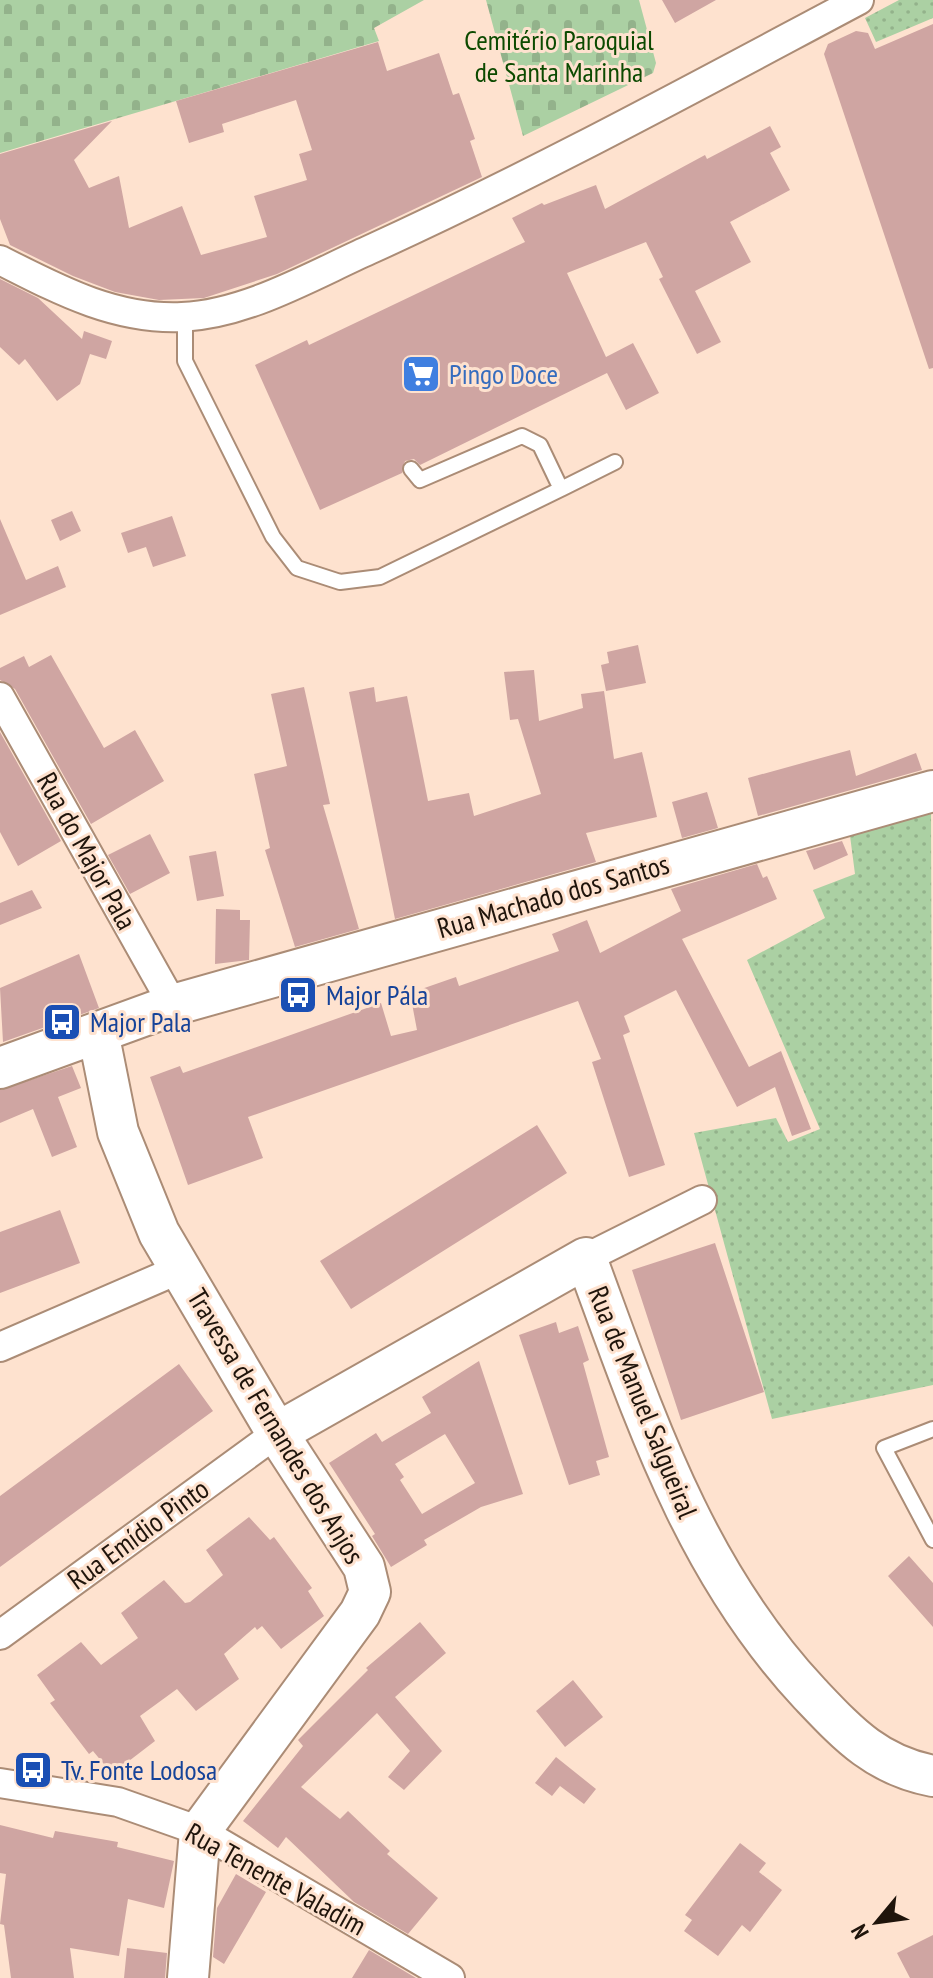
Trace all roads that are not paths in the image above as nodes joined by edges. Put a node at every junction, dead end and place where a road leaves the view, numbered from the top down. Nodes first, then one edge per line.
1 (859, 0) edge
2 (0, 260) edge
3 (185, 317) junction
4 (615, 462) dead end
5 (411, 469) dead end
6 (561, 489) junction
7 (0, 697) edge
8 (933, 791) edge
9 (173, 1005) junction
10 (98, 1032) junction
11 (0, 1068) edge
12 (702, 1200) dead end
13 (586, 1258) junction
14 (180, 1269) junction
15 (0, 1347) edge
16 (933, 1429) edge
17 (277, 1433) junction
18 (927, 1515) edge
19 (933, 1540) edge
20 (0, 1635) edge
21 (933, 1776) edge
22 (0, 1783) edge
23 (200, 1831) junction
24 (188, 1978) edge
25 (450, 1978) edge

1 - 3 street
2 - 3 street
3 - 6 lane
4 - 6 lane
5 - 6 lane
7 - 9 street, Rua do Major Pala
8 - 9 street, Rua Machado dos Santos
9 - 10 street, Rua Machado dos Santos
10 - 11 street, Rua Machado dos Santos
10 - 14 street, Travessa de Fernandes dos Anjos
12 - 13 street
13 - 17 street
13 - 21 street, Rua de Manuel Salgueiral
14 - 15 street
14 - 17 street, Travessa de Fernandes dos Anjos
16 - 18 lane
17 - 20 street, Rua Emídio Pinto
17 - 23 street, Travessa de Fernandes dos Anjos
18 - 19 lane
22 - 23 street, Rua Tenente Valadim
23 - 24 street
23 - 25 street, Rua Tenente Valadim

